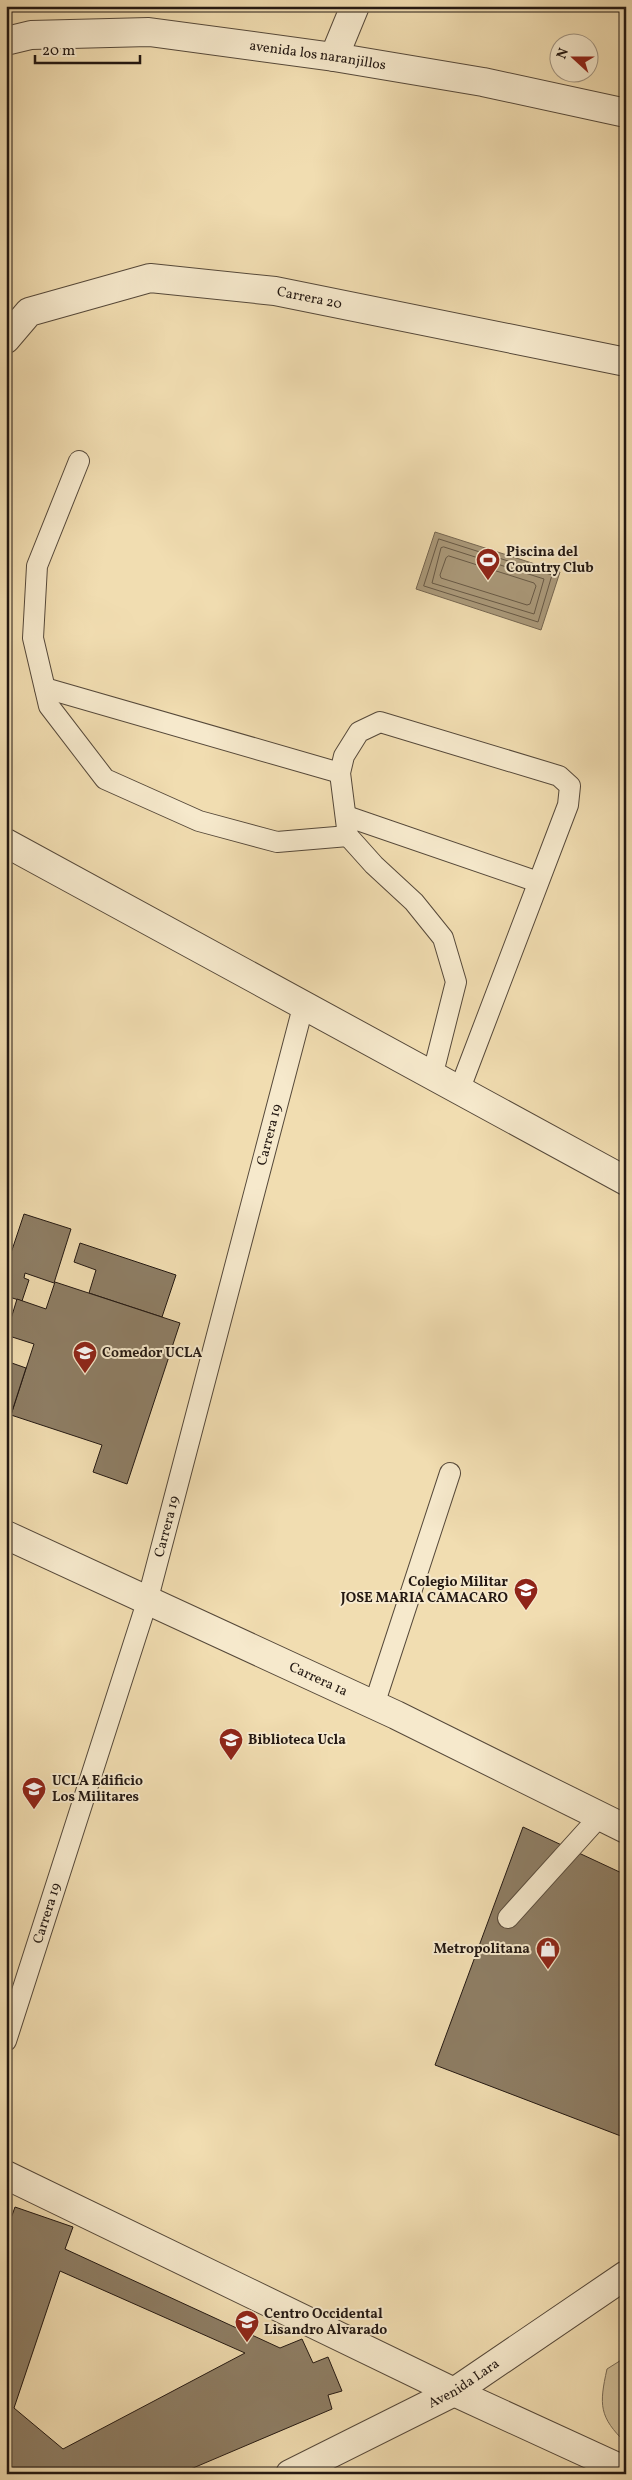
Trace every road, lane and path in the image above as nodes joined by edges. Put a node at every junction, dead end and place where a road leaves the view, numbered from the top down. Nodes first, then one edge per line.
1 (355, 6) edge
2 (6, 41) edge
3 (334, 57) junction
4 (626, 113) edge
5 (6, 339) edge
6 (626, 362) edge
7 (80, 461) dead end
8 (45, 688) junction
9 (340, 773) junction
10 (346, 816) junction
11 (348, 836) junction
12 (6, 843) edge
13 (538, 882) junction
14 (303, 1006) junction
15 (432, 1077) junction
16 (459, 1091) junction
17 (626, 1181) edge
18 (450, 1473) dead end
19 (6, 1535) edge
20 (146, 1602) junction
21 (374, 1705) junction
22 (600, 1816) junction
23 (626, 1829) edge
24 (508, 1918) dead end
25 (6, 2041) edge
26 (6, 2175) edge
27 (626, 2276) edge
28 (454, 2392) junction
29 (615, 2470) edge
30 (290, 2474) edge

1 - 3 street
2 - 3 street, avenida los naranjillos
3 - 4 street, avenida los naranjillos
5 - 6 street, Carrera 20
7 - 8 lane
8 - 9 lane
8 - 11 lane
9 - 10 lane
9 - 13 lane
10 - 11 lane
10 - 13 lane
11 - 15 lane
12 - 14 street
13 - 16 lane
14 - 15 street
14 - 20 lane, Carrera 19
15 - 16 street
16 - 17 street
18 - 21 lane
19 - 20 street, Carrera 1a
20 - 21 street, Carrera 1a
20 - 25 lane, Carrera 19
21 - 22 street, Carrera 1a
22 - 23 street, Carrera 1a
22 - 24 lane
26 - 28 street
27 - 28 street, Avenida Lara
28 - 29 street
28 - 30 street, Avenida Lara

